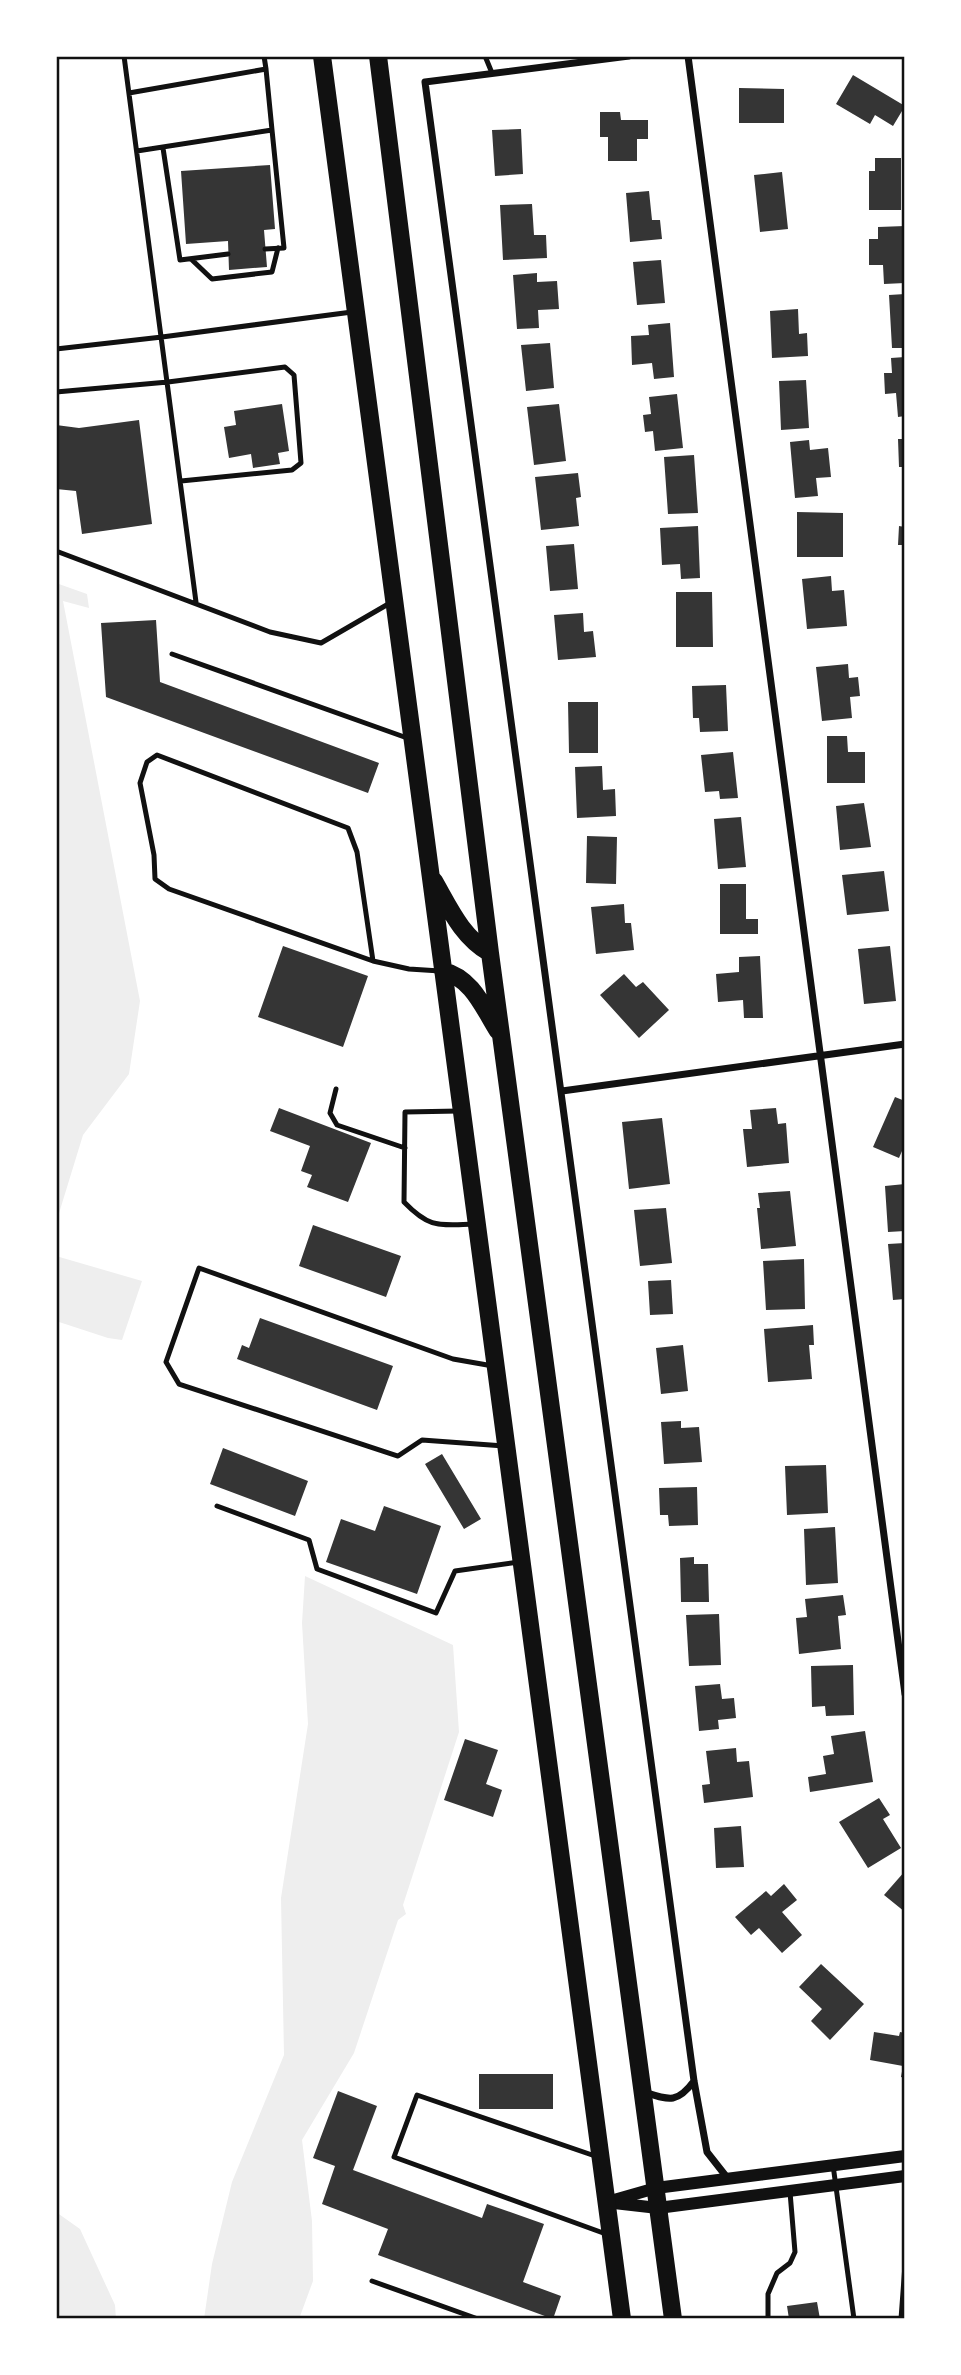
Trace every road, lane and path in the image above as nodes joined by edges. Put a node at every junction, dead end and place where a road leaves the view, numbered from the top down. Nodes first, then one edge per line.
1 (124, 56) edge
2 (264, 56) edge
3 (322, 56) edge
4 (378, 56) edge
5 (485, 56) edge
6 (629, 56) edge
7 (688, 56) edge
8 (266, 69) junction
9 (492, 74) junction
10 (129, 93) junction
11 (272, 130) junction
12 (163, 148) junction
13 (137, 151) junction
14 (278, 248) junction
15 (265, 249) dead end
16 (228, 254) dead end
17 (191, 259) junction
18 (356, 311) junction
19 (162, 337) junction
20 (56, 349) edge
21 (168, 382) junction
22 (56, 392) edge
23 (181, 481) junction
24 (56, 551) edge
25 (394, 601) junction
26 (196, 602) junction
27 (172, 654) dead end
28 (413, 740) junction
29 (430, 875) junction
30 (491, 953) junction
31 (373, 961) junction
32 (443, 971) junction
33 (502, 1037) junction
34 (905, 1044) edge
35 (820, 1055) junction
36 (336, 1089) dead end
37 (562, 1091) junction
38 (462, 1111) junction
39 (405, 1148) junction
40 (477, 1224) junction
41 (496, 1366) junction
42 (507, 1446) junction
43 (217, 1506) dead end
44 (522, 1562) junction
45 (905, 1694) edge
46 (694, 2081) junction
47 (643, 2092) junction
48 (905, 2156) edge
49 (601, 2158) junction
50 (833, 2165) junction
51 (905, 2176) edge
52 (729, 2180) junction
53 (837, 2186) junction
54 (656, 2188) junction
55 (790, 2192) junction
56 (607, 2202) junction
57 (658, 2208) junction
58 (611, 2236) junction
59 (905, 2265) edge
60 (372, 2281) dead end
61 (478, 2319) edge
62 (622, 2319) edge
63 (673, 2319) edge
64 (768, 2319) edge
65 (854, 2319) edge
66 (901, 2319) edge

1 - 10 lane
2 - 8 lane
3 - 18 main road
4 - 30 main road
5 - 9 lane
6 - 9 street
7 - 35 street
8 - 10 lane
8 - 11 lane
9 - 37 street
10 - 13 lane
11 - 12 lane
11 - 14 lane
12 - 13 lane
12 - 17 lane
13 - 19 lane
14 - 15 lane
14 - 17 lane
16 - 17 lane
18 - 19 lane
18 - 25 main road
19 - 20 lane
19 - 21 lane
21 - 22 lane
21 - 23 lane
21 - 23 lane
23 - 26 lane
24 - 26 lane
25 - 26 lane
25 - 28 main road
27 - 28 lane
28 - 29 main road
29 - 30 main road
29 - 32 main road
30 - 33 main road
31 - 31 lane
31 - 32 lane
32 - 33 main road
32 - 38 main road
33 - 47 main road
34 - 35 street
35 - 37 street
35 - 45 street
36 - 39 lane
37 - 46 street
38 - 39 lane
38 - 40 main road
39 - 40 lane
40 - 41 main road
41 - 42 main road
41 - 42 lane
42 - 44 main road
43 - 44 lane
44 - 49 main road
46 - 47 street
46 - 52 street
47 - 54 main road
48 - 50 street
49 - 56 main road
49 - 58 lane
50 - 52 street
50 - 53 lane
51 - 53 street
52 - 54 street
53 - 55 street
53 - 65 lane
54 - 56 street
54 - 57 main road
55 - 57 street
55 - 64 lane
56 - 57 street
56 - 58 main road
57 - 63 main road
58 - 62 main road
59 - 66 lane
60 - 61 lane

